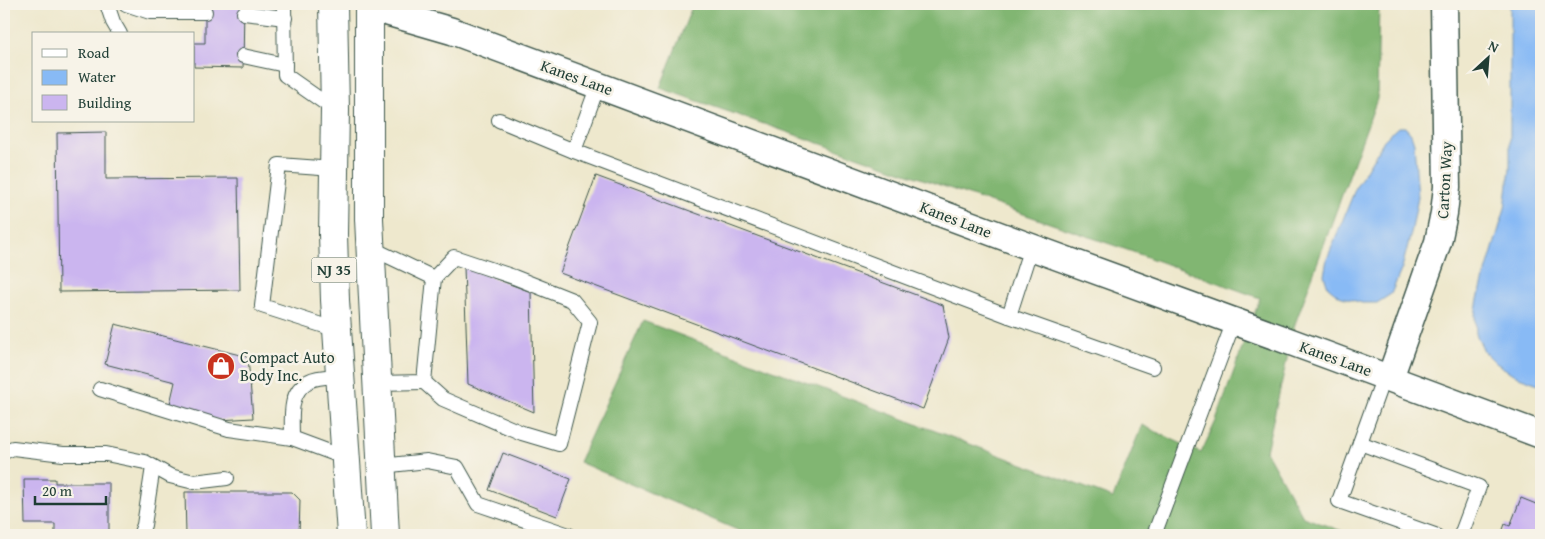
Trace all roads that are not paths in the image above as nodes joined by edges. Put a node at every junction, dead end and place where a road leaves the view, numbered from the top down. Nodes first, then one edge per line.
1 (107, 4) edge
2 (126, 4) edge
3 (284, 4) edge
4 (333, 4) edge
5 (1444, 4) edge
6 (369, 6) edge
7 (205, 12) dead end
8 (244, 13) dead end
9 (285, 18) junction
10 (119, 32) edge
11 (243, 56) dead end
12 (285, 65) junction
13 (598, 85) junction
14 (335, 110) junction
15 (499, 120) dead end
16 (574, 151) junction
17 (334, 169) junction
18 (1031, 247) junction
19 (371, 248) junction
20 (434, 278) junction
21 (1009, 316) junction
22 (1234, 321) junction
23 (337, 330) junction
24 (1153, 367) dead end
25 (340, 376) junction
26 (1387, 377) junction
27 (424, 382) junction
28 (378, 383) junction
29 (100, 389) dead end
30 (1541, 435) edge
31 (292, 438) junction
32 (1360, 443) junction
33 (4, 452) edge
34 (346, 458) junction
35 (382, 466) junction
36 (153, 467) junction
37 (227, 478) dead end
38 (140, 535) edge
39 (351, 535) edge
40 (385, 535) edge
41 (569, 535) edge
42 (1154, 535) edge
43 (1435, 535) edge
44 (1461, 535) edge

1 - 10 lane
2 - 7 lane
3 - 9 lane
4 - 14 highway, NJ 35
5 - 26 street, Carton Way
6 - 13 street, Kanes Lane
6 - 19 highway, NJ 35
8 - 9 lane
9 - 12 lane
11 - 12 lane
12 - 14 lane
13 - 16 lane
13 - 18 street, Kanes Lane
14 - 17 highway, NJ 35
15 - 16 lane
16 - 21 lane
17 - 23 highway, NJ 35
17 - 23 lane
18 - 21 lane
18 - 22 street, Kanes Lane
19 - 20 lane
19 - 28 highway, NJ 35
20 - 27 lane
20 - 27 lane
21 - 24 lane
22 - 26 street, Kanes Lane
22 - 42 lane
23 - 25 highway, NJ 35
25 - 31 lane
25 - 34 highway, NJ 35
26 - 30 street, Kanes Lane
26 - 32 lane
27 - 28 lane
28 - 35 highway, NJ 35
29 - 31 lane
31 - 34 lane
32 - 43 lane
32 - 44 lane
33 - 36 lane
34 - 39 highway, NJ 35
35 - 40 highway, NJ 35
35 - 41 lane
36 - 37 lane
36 - 38 lane

